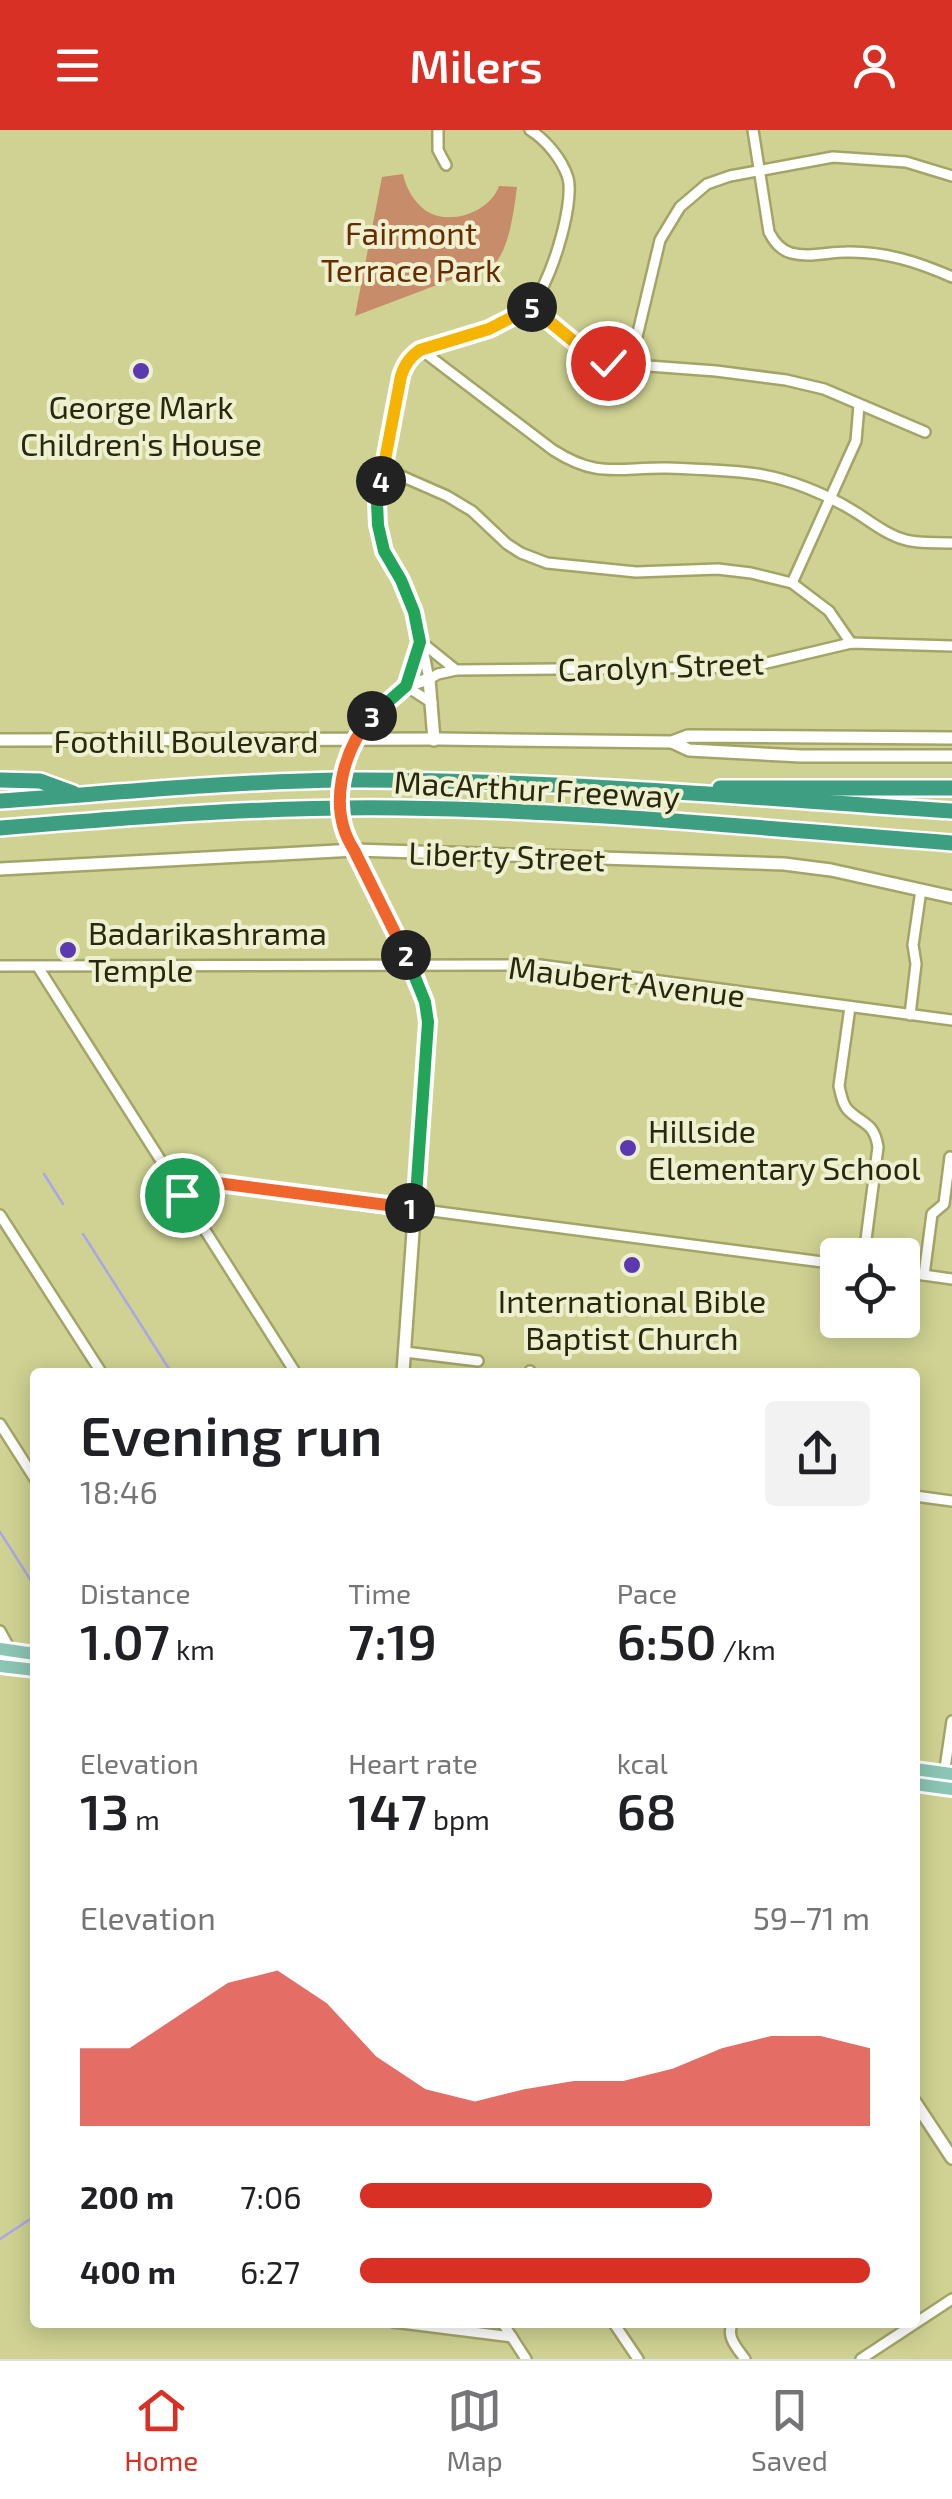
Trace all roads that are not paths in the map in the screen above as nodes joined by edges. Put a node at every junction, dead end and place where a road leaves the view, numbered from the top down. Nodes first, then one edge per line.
1 (438, 130) edge
2 (530, 130) edge
3 (753, 130) edge
4 (446, 165) dead end
5 (758, 170) junction
6 (952, 176) edge
7 (952, 277) edge
8 (531, 306) junction
9 (420, 350) junction
10 (630, 366) junction
11 (859, 405) junction
12 (925, 432) dead end
13 (383, 468) junction
14 (830, 499) junction
15 (952, 543) edge
16 (792, 583) junction
17 (420, 642) junction
18 (851, 643) junction
19 (952, 646) edge
20 (456, 670) junction
21 (429, 679) junction
22 (406, 686) junction
23 (432, 703) junction
24 (952, 738) edge
25 (0, 740) edge
26 (434, 740) junction
27 (672, 742) junction
28 (952, 756) edge
29 (0, 780) edge
30 (952, 788) edge
31 (651, 792) junction
32 (82, 796) junction
33 (0, 801) edge
34 (952, 811) edge
35 (0, 828) edge
36 (949, 844) edge
37 (354, 850) junction
38 (0, 869) edge
39 (922, 890) junction
40 (952, 897) edge
41 (411, 965) junction
42 (0, 966) edge
43 (38, 966) junction
44 (850, 1007) junction
45 (910, 1014) junction
46 (952, 1020) edge
47 (950, 1157) edge
48 (171, 1177) junction
49 (414, 1209) junction
50 (0, 1215) edge
51 (866, 1238) edge
52 (820, 1262) edge
53 (920, 1274) edge
54 (924, 1275) junction
55 (952, 1279) edge
56 (405, 1352) junction
57 (478, 1361) dead end
58 (98, 1368) edge
59 (292, 1368) edge
60 (403, 1368) edge
61 (0, 1424) edge
62 (30, 1470) edge
63 (920, 1497) edge
64 (952, 1501) edge
65 (0, 1631) edge
66 (6, 1650) edge
67 (0, 1666) edge
68 (30, 1669) edge
69 (952, 1721) edge
70 (920, 1770) edge
71 (948, 1773) edge
72 (920, 1785) edge
73 (947, 1788) edge
74 (920, 2110) edge
75 (952, 2158) edge
76 (952, 2300) edge
77 (920, 2321) edge
78 (445, 2328) edge
79 (471, 2328) edge
80 (506, 2328) edge
81 (617, 2328) edge
82 (730, 2328) edge
83 (909, 2328) edge
84 (462, 2330) junction
85 (512, 2336) junction
86 (526, 2359) edge
87 (638, 2359) edge
88 (745, 2359) edge
89 (861, 2359) edge

1 - 4 street
2 - 8 street
3 - 5 street
5 - 6 street
5 - 7 street
5 - 10 street
8 - 9 street
8 - 10 street
9 - 13 street
9 - 14 street
10 - 11 street
11 - 12 street
11 - 14 street
13 - 16 street
13 - 17 street
14 - 15 street
14 - 16 street
16 - 18 street
17 - 20 street
17 - 21 street
17 - 22 street
18 - 19 street, Carolyn Street
18 - 20 street, Carolyn Street
20 - 21 street, Carolyn Street
21 - 22 street
21 - 23 street
22 - 23 street
22 - 37 street, bridge
23 - 26 street
24 - 27 street, Foothill Boulevard
25 - 26 street, Foothill Boulevard
26 - 27 street, Foothill Boulevard
27 - 28 street, Foothill Boulevard
29 - 32 highway
30 - 31 highway
31 - 32 highway, MacArthur Freeway
31 - 34 highway, MacArthur Freeway
32 - 33 highway, MacArthur Freeway
35 - 36 highway, MacArthur Freeway
37 - 38 street, Liberty Street
37 - 39 street, Liberty Street
37 - 41 street
39 - 40 street, Liberty Street
39 - 45 street
41 - 43 street, Maubert Avenue
41 - 44 street, Maubert Avenue
41 - 49 street
42 - 43 street, Maubert Avenue
43 - 48 street
44 - 45 street, Maubert Avenue
44 - 51 street
45 - 46 street, Maubert Avenue
47 - 54 street
48 - 49 street
48 - 59 street
49 - 52 street
49 - 56 street
50 - 58 street
53 - 54 street
54 - 55 street
56 - 57 street
56 - 60 street
61 - 62 street
63 - 64 street
65 - 66 street
67 - 68 main road
69 - 71 street
70 - 71 main road
71 - 73 street
72 - 73 main road
74 - 75 street
76 - 77 street
78 - 84 street
79 - 84 street
80 - 85 street
81 - 87 street
82 - 88 street
83 - 89 street
84 - 85 street
85 - 86 street

